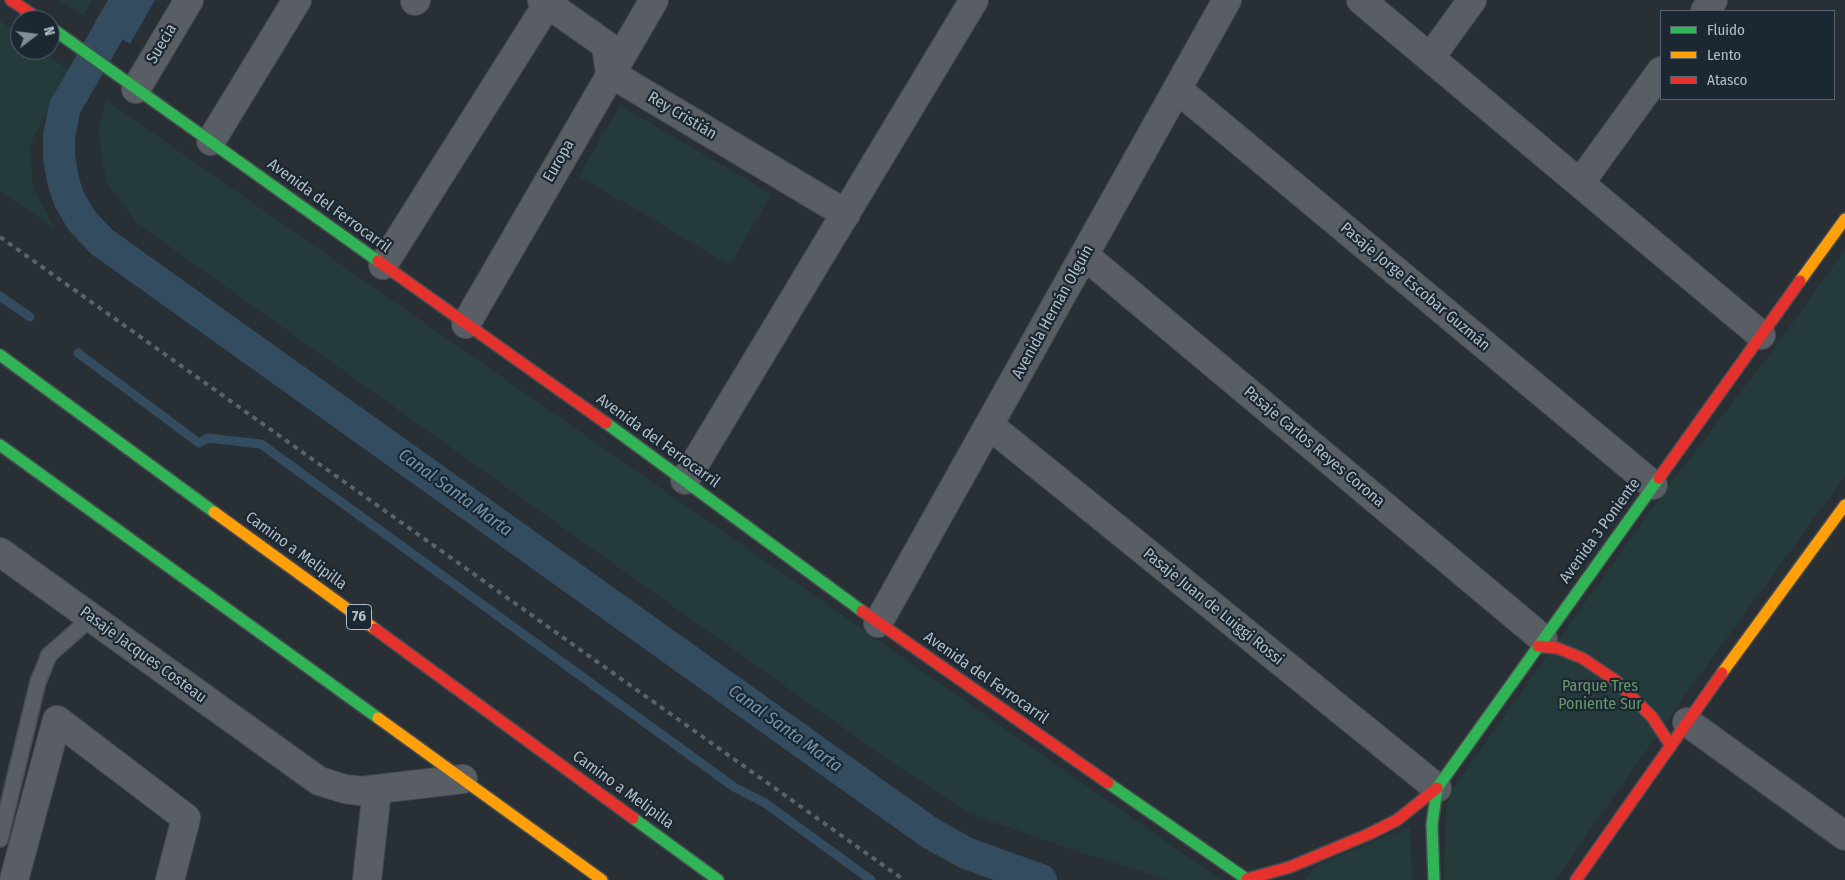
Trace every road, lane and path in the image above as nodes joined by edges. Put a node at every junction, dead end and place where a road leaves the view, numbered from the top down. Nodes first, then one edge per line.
1 (11, 0) edge
2 (188, 0) edge
3 (297, 0) edge
4 (654, 0) edge
5 (974, 0) edge
6 (1227, 0) edge
7 (1361, 0) edge
8 (1472, 0) edge
9 (547, 1) edge
10 (25, 10) edge
11 (60, 35) edge
12 (1430, 58) junction
13 (1660, 72) edge
14 (610, 73) junction
15 (130, 84) junction
16 (1177, 90) junction
17 (211, 141) junction
18 (1580, 183) junction
19 (846, 214) junction
20 (1845, 219) edge
21 (1084, 255) junction
22 (383, 265) junction
23 (466, 324) junction
24 (1761, 335) junction
25 (0, 355) edge
26 (989, 426) junction
27 (0, 445) edge
28 (685, 480) junction
29 (1653, 485) junction
30 (1845, 505) edge
31 (0, 552) edge
32 (91, 618) junction
33 (878, 623) junction
34 (1540, 642) junction
35 (1687, 722) junction
36 (1671, 746) junction
37 (463, 779) junction
38 (1437, 788) junction
39 (377, 790) junction
40 (1845, 836) edge
41 (0, 839) edge
42 (14, 880) edge
43 (170, 880) edge
44 (367, 880) edge
45 (602, 880) edge
46 (718, 880) edge
47 (1247, 880) edge
48 (1434, 880) edge
49 (1576, 880) edge

1 - 10 main road
2 - 15 street, Suecia
3 - 17 street
4 - 14 street, Europa
5 - 19 street
6 - 16 street, Avenida Hernán Olguín
7 - 12 street
8 - 12 street
9 - 14 street
9 - 22 street
11 - 15 main road, Avenida del Ferrocarril
12 - 18 street
13 - 18 street
14 - 19 street, Rey Cristián
14 - 23 street, Europa
15 - 17 main road, Avenida del Ferrocarril
16 - 21 street, Avenida Hernán Olguín
16 - 29 street, Pasaje Jorge Escobar Guzmán
17 - 22 main road, Avenida del Ferrocarril
18 - 24 street
19 - 28 street
20 - 24 main road, Avenida 3 Poniente
21 - 26 street, Avenida Hernán Olguín
21 - 34 street, Pasaje Carlos Reyes Corona
22 - 23 main road, Avenida del Ferrocarril
23 - 28 main road, Avenida del Ferrocarril
24 - 29 main road, Avenida 3 Poniente
25 - 46 main road, Camino a Melipilla / 76
26 - 33 street, Avenida Hernán Olguín
26 - 38 street, Pasaje Juan de Luiggi Rossi
27 - 37 main road
28 - 33 main road, Avenida del Ferrocarril
29 - 34 main road, Avenida 3 Poniente
30 - 35 main road
31 - 32 street, Pasaje Jacques Costeau
32 - 39 street, Pasaje Jacques Costeau
32 - 41 lane
33 - 47 main road, Avenida del Ferrocarril
34 - 36 main road
34 - 38 main road, Avenida 3 Poniente
35 - 36 main road
35 - 40 street
36 - 49 main road
37 - 39 street, Pasaje Jacques Costeau
37 - 45 main road
38 - 47 main road
38 - 48 main road, Avenida 3 Poniente
39 - 44 street
42 - 43 street

